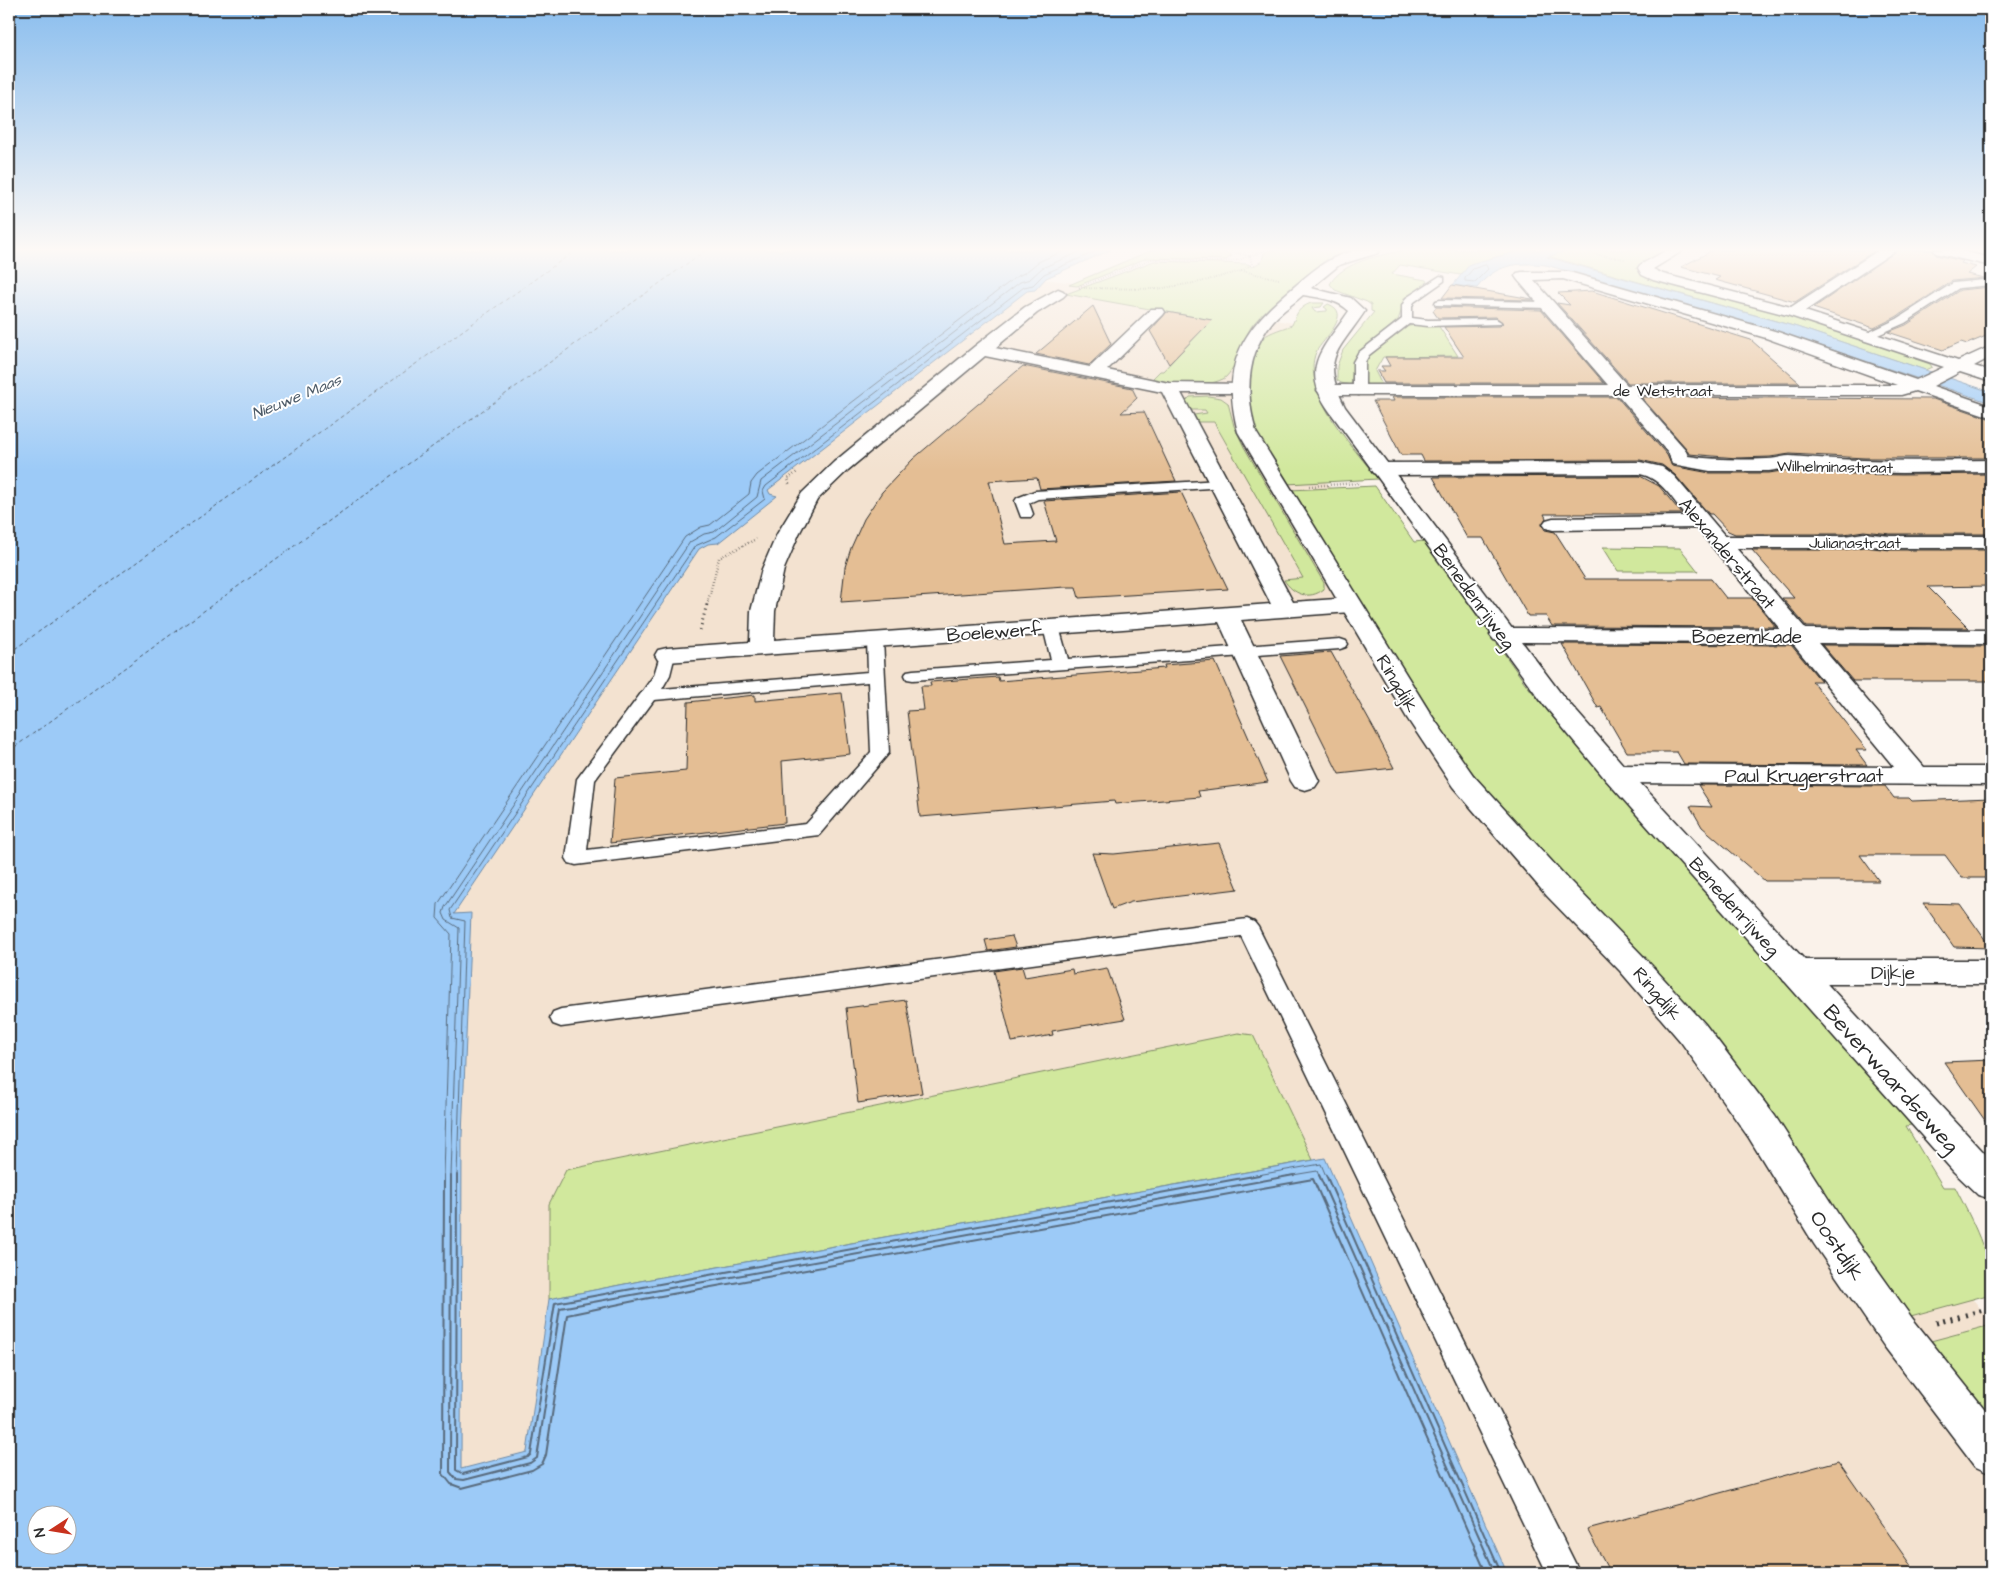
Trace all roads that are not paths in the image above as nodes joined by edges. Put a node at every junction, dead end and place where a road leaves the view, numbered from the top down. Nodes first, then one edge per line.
1 (1014, 324) edge
2 (1145, 324) edge
3 (1263, 324) edge
4 (1347, 324) edge
5 (1402, 324) edge
6 (1566, 324) edge
7 (1733, 324) edge
8 (1829, 324) edge
9 (1895, 324) edge
10 (1772, 335) junction
11 (1867, 336) junction
12 (981, 350) junction
13 (1991, 351) edge
14 (1800, 362) dead end
15 (1952, 370) junction
16 (1094, 373) junction
17 (1813, 374) dead end
18 (1991, 377) edge
19 (1921, 384) junction
20 (1169, 388) junction
21 (1239, 388) junction
22 (1326, 390) junction
23 (1624, 390) junction
24 (1359, 391) junction
25 (1834, 391) junction
26 (1991, 412) edge
27 (1679, 460) junction
28 (1991, 466) edge
29 (1654, 471) junction
30 (1373, 476) junction
31 (1220, 484) junction
32 (1026, 514) dead end
33 (1703, 522) junction
34 (1553, 524) dead end
35 (1719, 542) junction
36 (1991, 542) edge
37 (1351, 606) junction
38 (1286, 610) junction
39 (1227, 614) junction
40 (1051, 627) junction
41 (1502, 634) junction
42 (1797, 636) junction
43 (1991, 637) edge
44 (875, 640) junction
45 (1340, 644) dead end
46 (762, 648) junction
47 (1244, 652) junction
48 (667, 655) joint
49 (1061, 665) junction
50 (914, 675) dead end
51 (877, 676) junction
52 (650, 695) junction
53 (1616, 774) junction
54 (1916, 775) junction
55 (1991, 776) edge
56 (1305, 781) dead end
57 (1794, 972) junction
58 (1991, 972) edge
59 (561, 1018) dead end
60 (1693, 1033) joint
61 (1991, 1183) edge
62 (1991, 1452) edge
63 (1564, 1573) edge

1 - 12 street
2 - 16 street
3 - 21 street, Ringdijk
4 - 22 street, Benedenrijweg
5 - 24 lane
6 - 23 street
7 - 10 street
8 - 11 street
9 - 11 lane
10 - 14 street
10 - 19 street
11 - 15 street
12 - 16 street
12 - 46 street
13 - 15 street, de Wetstraat
15 - 18 street
15 - 19 street, de Wetstraat
16 - 20 street
17 - 25 street
19 - 25 street, de Wetstraat
19 - 26 street
20 - 21 street
20 - 31 street
21 - 37 street, Ringdijk
22 - 24 street, de Wetstraat
22 - 30 street, Benedenrijweg
23 - 24 street, de Wetstraat
23 - 25 street, de Wetstraat
23 - 27 street
27 - 28 street, Wilhelminastraat
27 - 29 street
29 - 30 street
29 - 33 street, Alexanderstraat
30 - 41 street, Benedenrijweg
31 - 32 lane
31 - 38 street
33 - 34 street
33 - 35 street, Alexanderstraat
35 - 36 street, Julianastraat
35 - 42 street, Alexanderstraat
37 - 38 street, Boelewerf
37 - 60 street, Ringdijk
38 - 39 street, Boelewerf
39 - 40 street, Boelewerf
39 - 47 street
40 - 44 street, Boelewerf
40 - 49 lane
41 - 42 street, Boezemkade
41 - 53 street, Benedenrijweg
42 - 43 street, Boezemkade
42 - 54 street, Alexanderstraat
44 - 46 street, Boelewerf
44 - 51 lane
45 - 47 lane
46 - 48 street, Boelewerf
47 - 49 lane
47 - 56 street
48 - 52 lane
49 - 50 lane
51 - 52 lane
51 - 52 lane
53 - 54 street, Paul Krugerstraat
53 - 57 street, Benedenrijweg
54 - 55 street, Paul Krugerstraat
57 - 58 street, Dijkje
57 - 61 street, Beverwaardseweg
59 - 63 lane
60 - 62 street, Oostdijk

